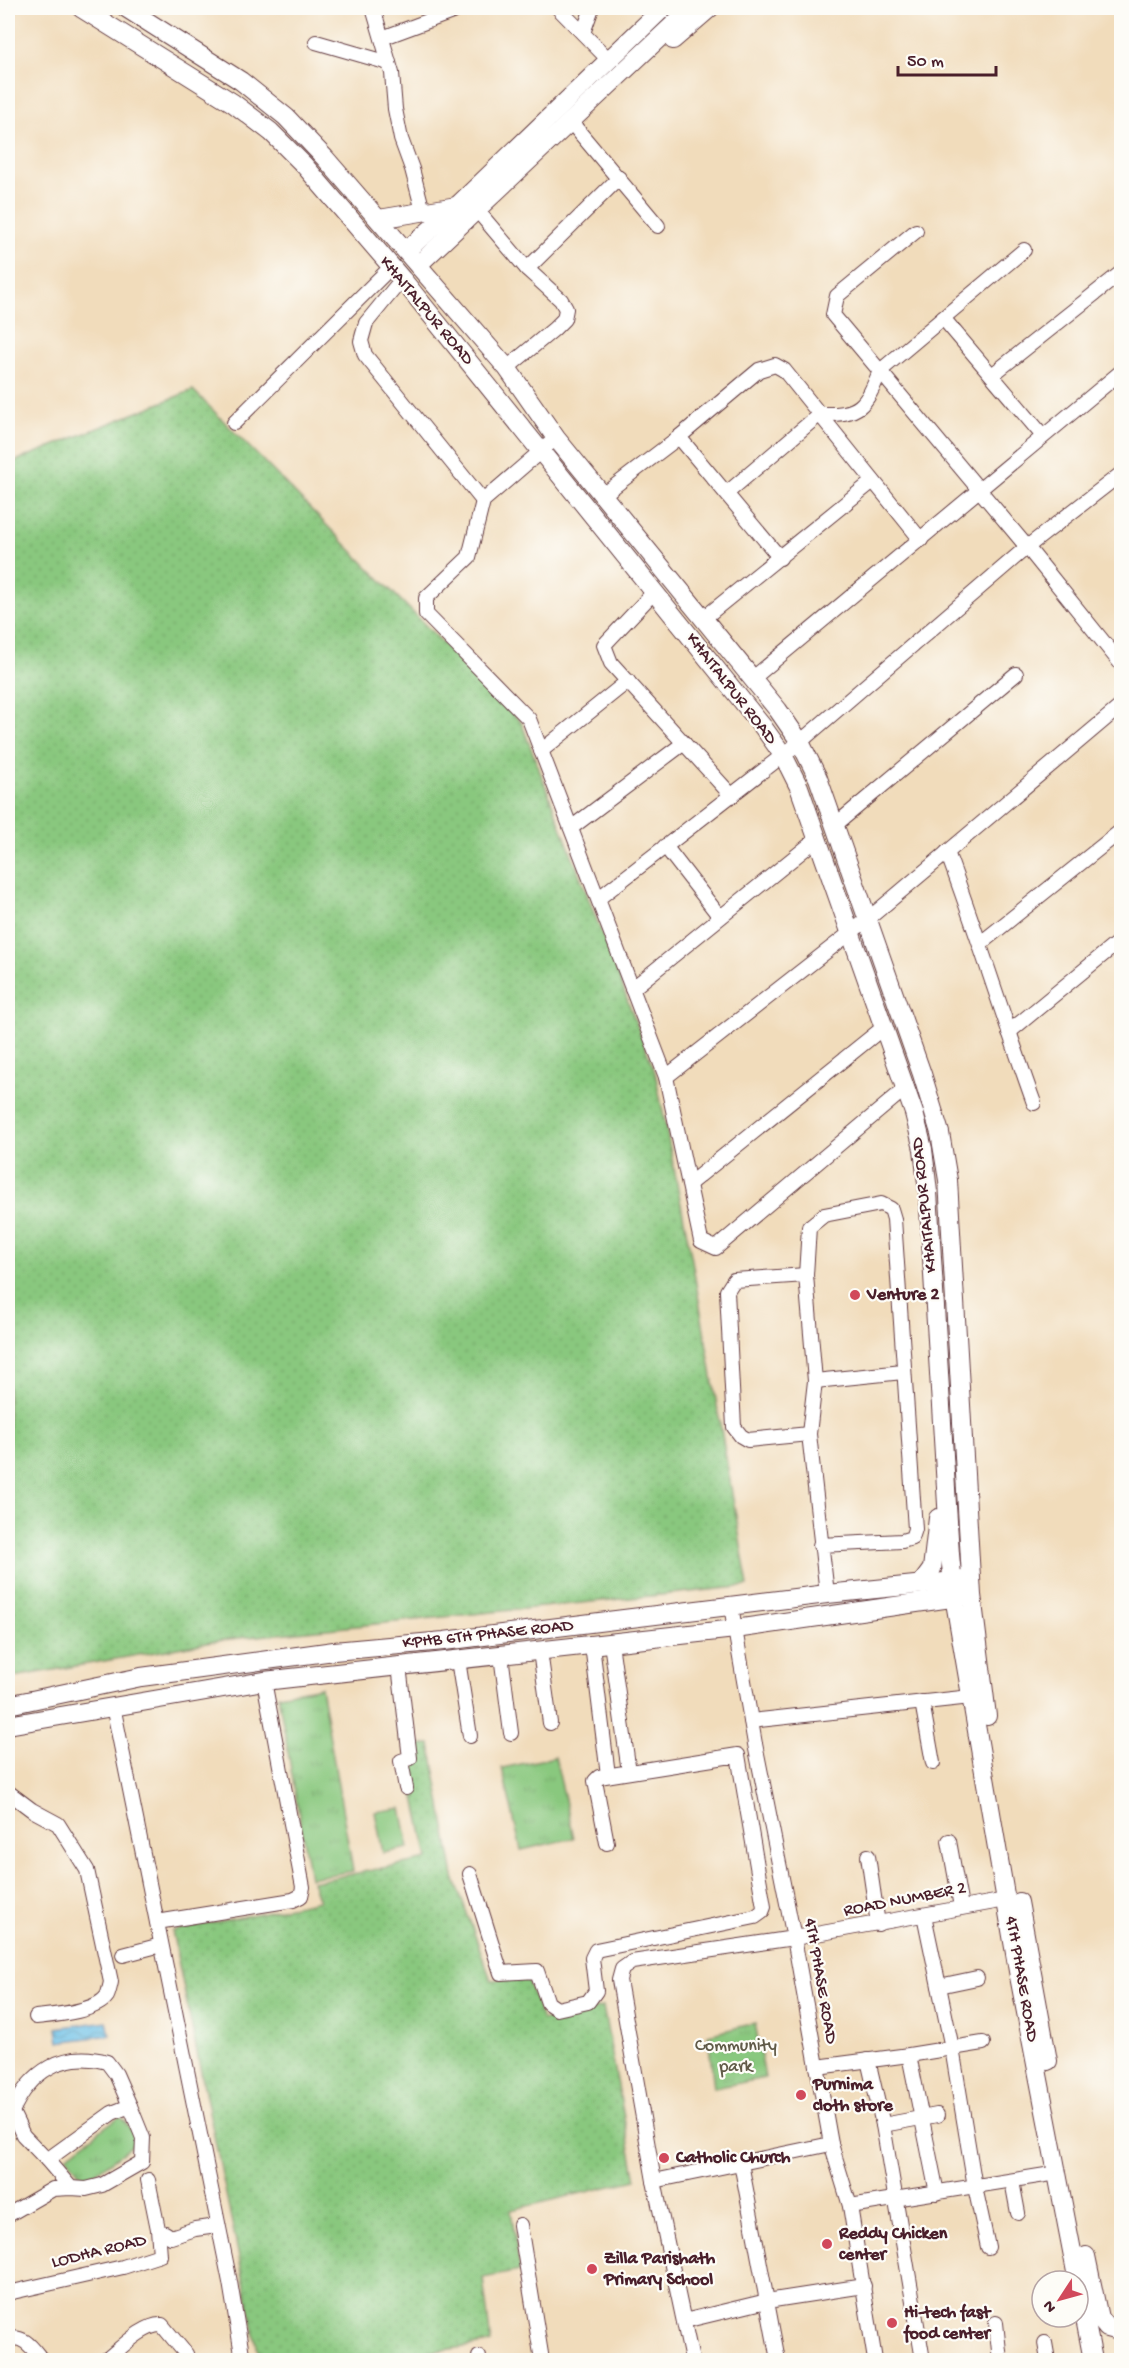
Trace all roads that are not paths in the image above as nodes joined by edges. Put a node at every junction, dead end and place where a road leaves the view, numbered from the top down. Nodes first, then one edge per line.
1 (81, 8) edge
2 (126, 8) edge
3 (373, 8) edge
4 (463, 8) edge
5 (558, 8) edge
6 (592, 8) edge
7 (649, 8) edge
8 (663, 8) edge
9 (691, 8) edge
10 (710, 8) edge
11 (583, 33) junction
12 (382, 38) junction
13 (316, 42) dead end
14 (643, 54) junction
15 (609, 60) junction
16 (389, 63) junction
17 (570, 121) junction
18 (619, 178) junction
19 (457, 206) junction
20 (476, 208) junction
21 (423, 211) junction
22 (379, 219) junction
23 (658, 226) dead end
24 (916, 231) dead end
25 (1024, 250) dead end
26 (413, 258) junction
27 (527, 269) junction
28 (1122, 272) edge
29 (396, 274) junction
30 (943, 318) junction
31 (507, 368) junction
32 (880, 371) junction
33 (1122, 371) edge
34 (992, 375) junction
35 (820, 414) junction
36 (234, 423) dead end
37 (1043, 436) junction
38 (679, 437) junction
39 (556, 438) junction
40 (541, 451) junction
41 (1122, 473) edge
42 (873, 482) junction
43 (978, 490) junction
44 (727, 493) junction
45 (603, 495) junction
46 (483, 501) junction
47 (921, 540) junction
48 (1027, 547) junction
49 (780, 558) junction
50 (654, 592) junction
51 (704, 618) junction
52 (1122, 665) edge
53 (1016, 674) dead end
54 (752, 679) junction
55 (628, 681) junction
56 (1122, 705) edge
57 (684, 742) junction
58 (800, 742) junction
59 (541, 751) junction
60 (783, 755) junction
61 (732, 796) junction
62 (834, 826) junction
63 (571, 828) junction
64 (1122, 830) edge
65 (817, 839) junction
66 (665, 846) junction
67 (948, 852) junction
68 (599, 898) junction
69 (720, 917) junction
70 (868, 919) junction
71 (850, 933) junction
72 (1122, 939) edge
73 (981, 944) junction
74 (632, 989) junction
75 (884, 1027) junction
76 (1009, 1032) junction
77 (666, 1077) junction
78 (906, 1088) junction
79 (1034, 1103) dead end
80 (689, 1184) junction
81 (806, 1275) junction
82 (903, 1372) junction
83 (815, 1381) junction
84 (809, 1434) junction
85 (946, 1494) junction
86 (820, 1545) junction
87 (921, 1584) junction
88 (963, 1588) junction
89 (827, 1594) junction
90 (731, 1606) junction
91 (735, 1629) junction
92 (611, 1643) junction
93 (592, 1645) junction
94 (540, 1651) junction
95 (501, 1655) junction
96 (458, 1660) junction
97 (399, 1666) junction
98 (264, 1681) junction
99 (971, 1697) junction
100 (922, 1702) junction
101 (8, 1705) edge
102 (113, 1706) junction
103 (751, 1721) junction
104 (550, 1723) dead end
105 (8, 1725) edge
106 (511, 1733) dead end
107 (470, 1736) dead end
108 (933, 1762) dead end
109 (628, 1772) junction
110 (609, 1775) junction
111 (405, 1788) dead end
112 (8, 1792) edge
113 (949, 1841) dead end
114 (607, 1843) dead end
115 (868, 1856) dead end
116 (470, 1874) dead end
117 (1006, 1900) junction
118 (961, 1907) junction
119 (924, 1915) junction
120 (157, 1922) junction
121 (878, 1924) junction
122 (794, 1938) junction
123 (161, 1945) junction
124 (123, 1955) dead end
125 (977, 1978) dead end
126 (939, 1986) junction
127 (36, 2017) dead end
128 (983, 2043) dead end
129 (952, 2048) junction
130 (909, 2055) junction
131 (868, 2060) junction
132 (817, 2067) junction
133 (130, 2106) junction
134 (937, 2115) dead end
135 (922, 2118) junction
136 (883, 2124) junction
137 (831, 2144) junction
138 (47, 2160) junction
139 (741, 2163) junction
140 (1058, 2173) junction
141 (148, 2180) dead end
142 (654, 2181) junction
143 (1012, 2181) junction
144 (71, 2187) junction
145 (975, 2187) junction
146 (937, 2193) junction
147 (896, 2200) junction
148 (850, 2206) junction
149 (1018, 2213) dead end
150 (8, 2215) edge
151 (520, 2225) dead end
152 (217, 2226) junction
153 (162, 2234) junction
154 (988, 2247) dead end
155 (864, 2286) junction
156 (8, 2293) edge
157 (767, 2301) junction
158 (684, 2321) junction
159 (996, 2322) dead end
160 (1120, 2332) edge
161 (8, 2339) edge
162 (1045, 2343) dead end
163 (873, 2360) edge
164 (42, 2361) edge
165 (106, 2361) edge
166 (188, 2361) edge
167 (243, 2361) edge
168 (542, 2361) edge
169 (692, 2361) edge
170 (778, 2361) edge
171 (922, 2361) edge
172 (1000, 2361) edge
173 (1048, 2361) edge
174 (1093, 2361) edge

1 - 29 street, KHAITALPUR ROAD
2 - 22 street, KHAITALPUR ROAD
3 - 12 street
4 - 12 street
5 - 11 street
6 - 11 street
7 - 15 street
8 - 15 street
9 - 14 street
10 - 14 street
11 - 15 street
12 - 16 street
13 - 16 street
14 - 17 street
15 - 19 street
16 - 21 street
17 - 18 street
17 - 20 street
18 - 23 street
18 - 27 street
19 - 21 street
19 - 26 street
20 - 26 street
20 - 27 street
21 - 22 street
22 - 26 street, KHAITALPUR ROAD
24 - 32 street
25 - 30 street
26 - 31 street, KHAITALPUR ROAD
27 - 31 street
28 - 34 street
29 - 36 street
29 - 40 street, KHAITALPUR ROAD
29 - 46 street
30 - 32 street
30 - 34 street
31 - 39 street, KHAITALPUR ROAD
32 - 35 street
32 - 43 street
33 - 37 street
34 - 37 street
35 - 38 street
35 - 42 street
35 - 44 street
37 - 43 street
38 - 44 street
38 - 45 street
39 - 40 street
39 - 45 street, KHAITALPUR ROAD
40 - 46 street
40 - 50 street, KHAITALPUR ROAD
41 - 48 street
42 - 47 street
42 - 49 street
43 - 47 street
43 - 48 street
44 - 49 street
45 - 51 street, KHAITALPUR ROAD
46 - 59 street
47 - 54 street
48 - 52 street
48 - 58 street
49 - 51 street
50 - 55 street
50 - 60 street, KHAITALPUR ROAD
51 - 54 street, KHAITALPUR ROAD
53 - 62 street
54 - 58 street, KHAITALPUR ROAD
55 - 57 street
55 - 59 street
56 - 67 street
57 - 61 street
57 - 63 street
58 - 60 street
58 - 62 street, KHAITALPUR ROAD
59 - 63 street
60 - 61 street
60 - 65 street, KHAITALPUR ROAD
61 - 66 street
62 - 70 street, KHAITALPUR ROAD
63 - 68 street
64 - 73 street
65 - 69 street
65 - 71 street, KHAITALPUR ROAD
66 - 68 street
66 - 69 street
67 - 70 street
67 - 73 street
68 - 74 street
69 - 74 street
70 - 71 street
70 - 88 street, KHAITALPUR ROAD
71 - 75 street, KHAITALPUR ROAD
71 - 77 street
72 - 76 street
73 - 76 street
74 - 77 street
75 - 78 street, KHAITALPUR ROAD
75 - 80 street
76 - 79 street
77 - 80 street
78 - 80 street
78 - 85 street, KHAITALPUR ROAD
81 - 82 street
81 - 83 street
81 - 84 street
82 - 83 street
82 - 86 street
83 - 84 street
84 - 86 street
85 - 87 street
85 - 88 street, KHAITALPUR ROAD
86 - 89 street
87 - 88 street, KPHB 6TH PHASE ROAD
87 - 89 street, KPHB 6TH PHASE ROAD
88 - 91 street, KPHB 6TH PHASE ROAD
88 - 99 street, 4TH PHASE ROAD
88 - 160 street, 4TH PHASE ROAD
89 - 90 street, KPHB 6TH PHASE ROAD
90 - 91 street, 4TH PHASE ROAD
90 - 101 street, KPHB 6TH PHASE ROAD
91 - 92 street, KPHB 6TH PHASE ROAD
91 - 103 street, 4TH PHASE ROAD
92 - 93 street, KPHB 6TH PHASE ROAD
92 - 109 street
93 - 94 street, KPHB 6TH PHASE ROAD
93 - 110 street
94 - 95 street, KPHB 6TH PHASE ROAD
94 - 104 street
95 - 96 street, KPHB 6TH PHASE ROAD
95 - 106 street
96 - 97 street, KPHB 6TH PHASE ROAD
96 - 107 street
97 - 98 street, KPHB 6TH PHASE ROAD
97 - 111 street
98 - 102 street, KPHB 6TH PHASE ROAD
98 - 120 street
99 - 100 street
99 - 117 street, 4TH PHASE ROAD
100 - 103 street
100 - 108 street
102 - 105 street, KPHB 6TH PHASE ROAD
102 - 120 street
103 - 122 street, 4TH PHASE ROAD
109 - 110 street
109 - 116 street
110 - 114 street
112 - 127 street
113 - 118 street
115 - 121 street
117 - 118 street, ROAD NUMBER 2
117 - 140 street, 4TH PHASE ROAD
118 - 119 street, ROAD NUMBER 2
119 - 121 street, ROAD NUMBER 2
119 - 126 street
120 - 123 street
121 - 122 street, ROAD NUMBER 2
122 - 132 street, 4TH PHASE ROAD
122 - 142 street, ROAD NUMBER 2
123 - 124 street
123 - 152 street
125 - 126 street
126 - 129 street
128 - 129 street
129 - 130 street
129 - 145 street
130 - 131 street
130 - 135 street
131 - 132 street
131 - 136 street
132 - 137 street, 4TH PHASE ROAD
133 - 138 street
133 - 138 street
133 - 144 street
134 - 135 street
135 - 136 street
135 - 146 street
136 - 147 street
137 - 139 street
137 - 148 street, 4TH PHASE ROAD
138 - 144 street
139 - 142 street
139 - 157 street
140 - 143 street
140 - 174 street, 4TH PHASE ROAD
141 - 153 street, LODHA ROAD
142 - 158 street
143 - 145 street
143 - 149 street
144 - 150 street
145 - 146 street
145 - 154 street
146 - 147 street
147 - 148 street
147 - 171 street
148 - 155 street, 4TH PHASE ROAD
151 - 168 street
152 - 153 street
152 - 167 street
153 - 156 street, LODHA ROAD
155 - 157 street
155 - 163 street, 4TH PHASE ROAD
157 - 158 street
157 - 170 street
158 - 169 street
159 - 172 street
161 - 164 street
162 - 173 street
165 - 166 street

